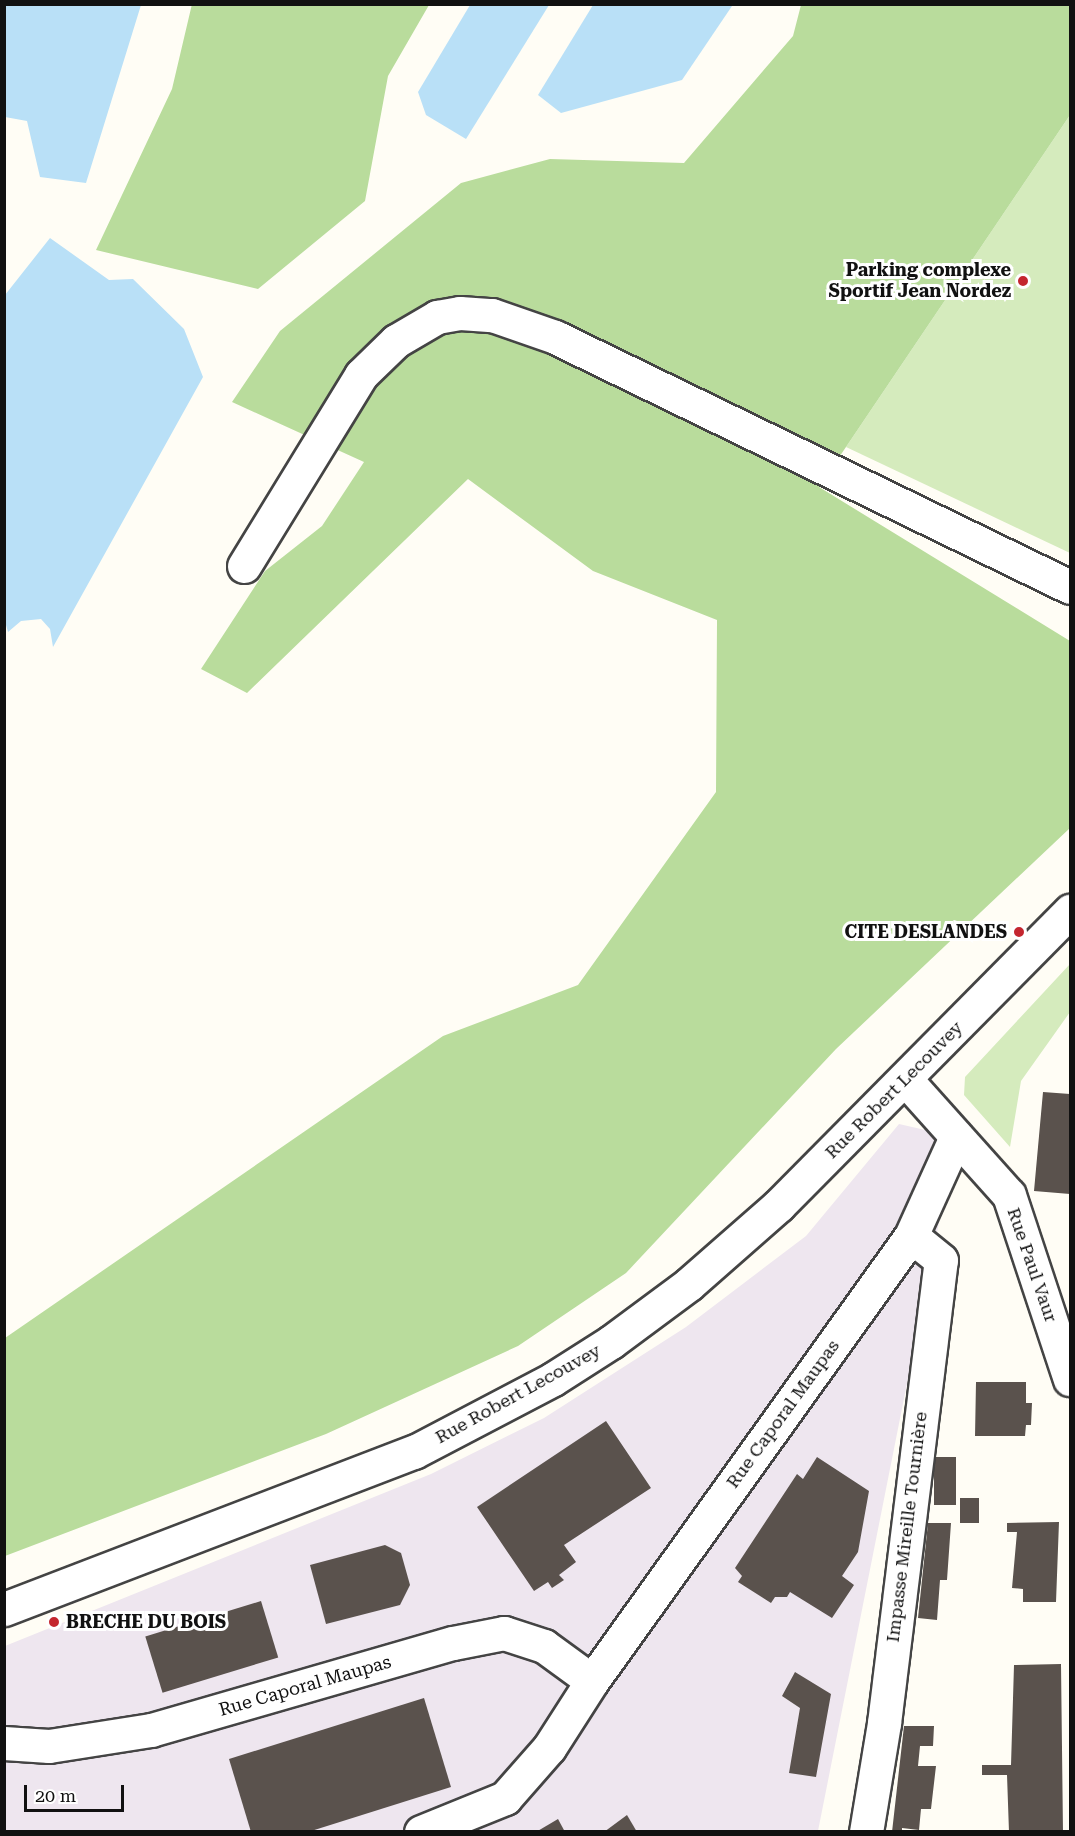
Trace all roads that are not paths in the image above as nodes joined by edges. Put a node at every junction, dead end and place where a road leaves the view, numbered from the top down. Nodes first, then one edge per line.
1 (244, 566) dead end
2 (1071, 587) edge
3 (1071, 911) edge
4 (906, 1080) junction
5 (956, 1137) junction
6 (911, 1236) junction
7 (1071, 1379) edge
8 (4, 1609) edge
9 (592, 1681) junction
10 (4, 1743) edge
11 (421, 1832) edge
12 (866, 1832) edge

1 - 2 street
3 - 4 street, Rue Robert Lecouvey
4 - 5 street, Rue Paul Vaur
4 - 8 street, Rue Robert Lecouvey
5 - 6 street, Rue Caporal Maupas
5 - 7 street, Rue Paul Vaur
6 - 9 street, Rue Caporal Maupas
6 - 12 street, Impasse Mireille Tournière
9 - 10 street, Rue Caporal Maupas
9 - 11 street, Rue Caporal Maupas

